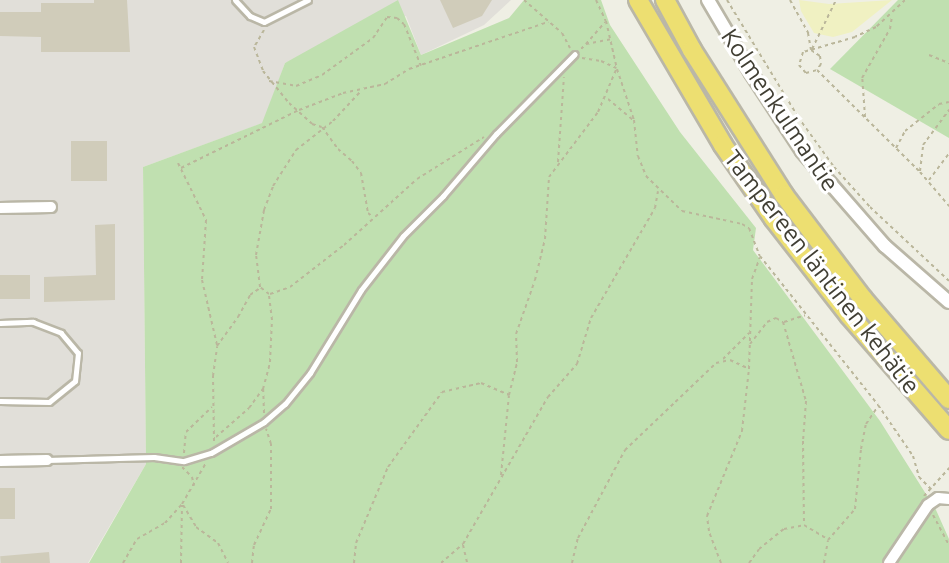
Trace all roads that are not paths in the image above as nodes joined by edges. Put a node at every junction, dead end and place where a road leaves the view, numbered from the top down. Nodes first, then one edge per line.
1 (235, 0) edge
2 (308, 0) edge
3 (638, 0) edge
4 (665, 0) edge
5 (708, 0) edge
6 (575, 54) road end
7 (51, 207) dead end
8 (0, 208) edge
9 (949, 302) edge
10 (0, 323) edge
11 (949, 399) edge
12 (0, 401) edge
13 (949, 430) edge
14 (47, 460) joint
15 (0, 461) edge
16 (944, 498) edge
17 (889, 563) edge

1 - 2 lane
3 - 13 highway, Tampereen läntinen kehätie
4 - 11 highway, Tampereen läntinen kehätie
5 - 9 street, Kolmenkulmantie
6 - 14 lane
7 - 8 street
10 - 12 lane
14 - 15 street
16 - 17 street

